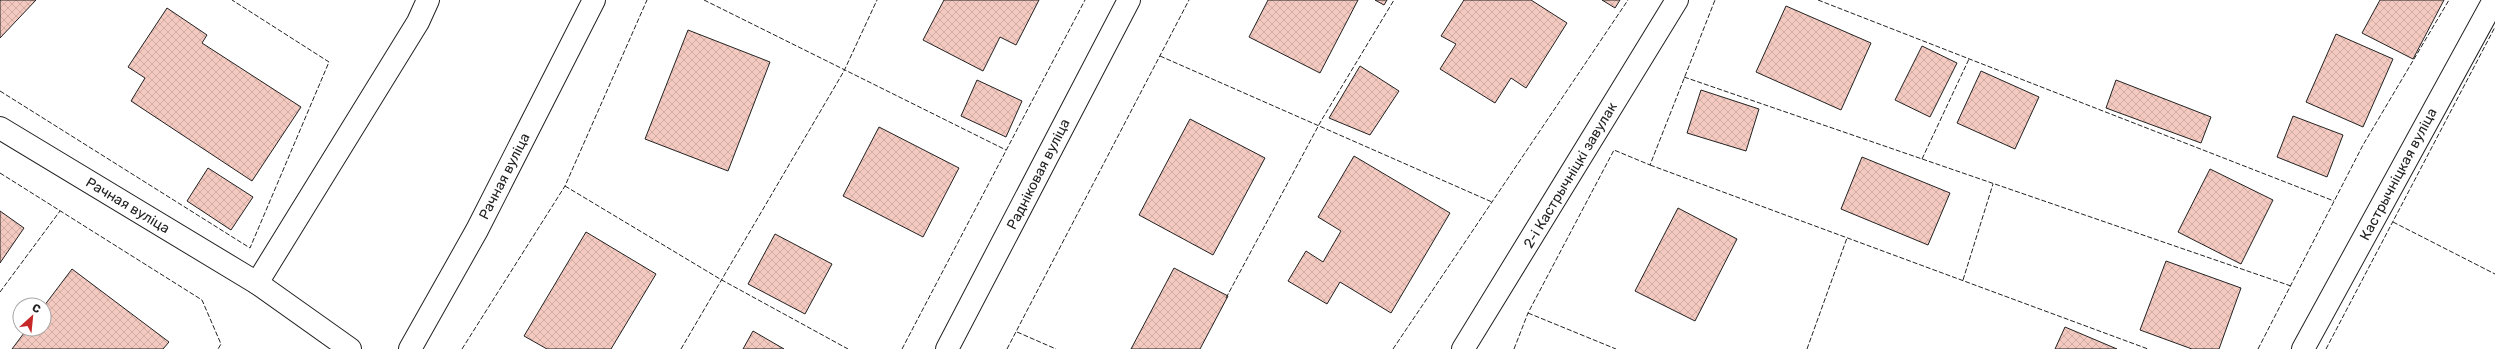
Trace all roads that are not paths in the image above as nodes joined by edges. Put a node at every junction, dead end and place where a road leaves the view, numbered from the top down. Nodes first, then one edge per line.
1 (428, 0) edge
2 (594, 0) edge
3 (1129, 0) edge
4 (1677, 0) edge
5 (2494, 0) edge
6 (0, 128) edge
7 (257, 283) junction
8 (350, 349) edge
9 (410, 349) edge
10 (948, 349) edge
11 (1463, 349) edge
12 (2303, 349) edge

1 - 7 street
2 - 9 street, Рачная вуліца
3 - 10 street, Радніковая вуліца
4 - 11 street, 2-і Кастрычніцкі завулак
5 - 12 street, Кастрычніцкая вуліца
6 - 7 street, Рачная вуліца
7 - 8 street, Рачная вуліца

